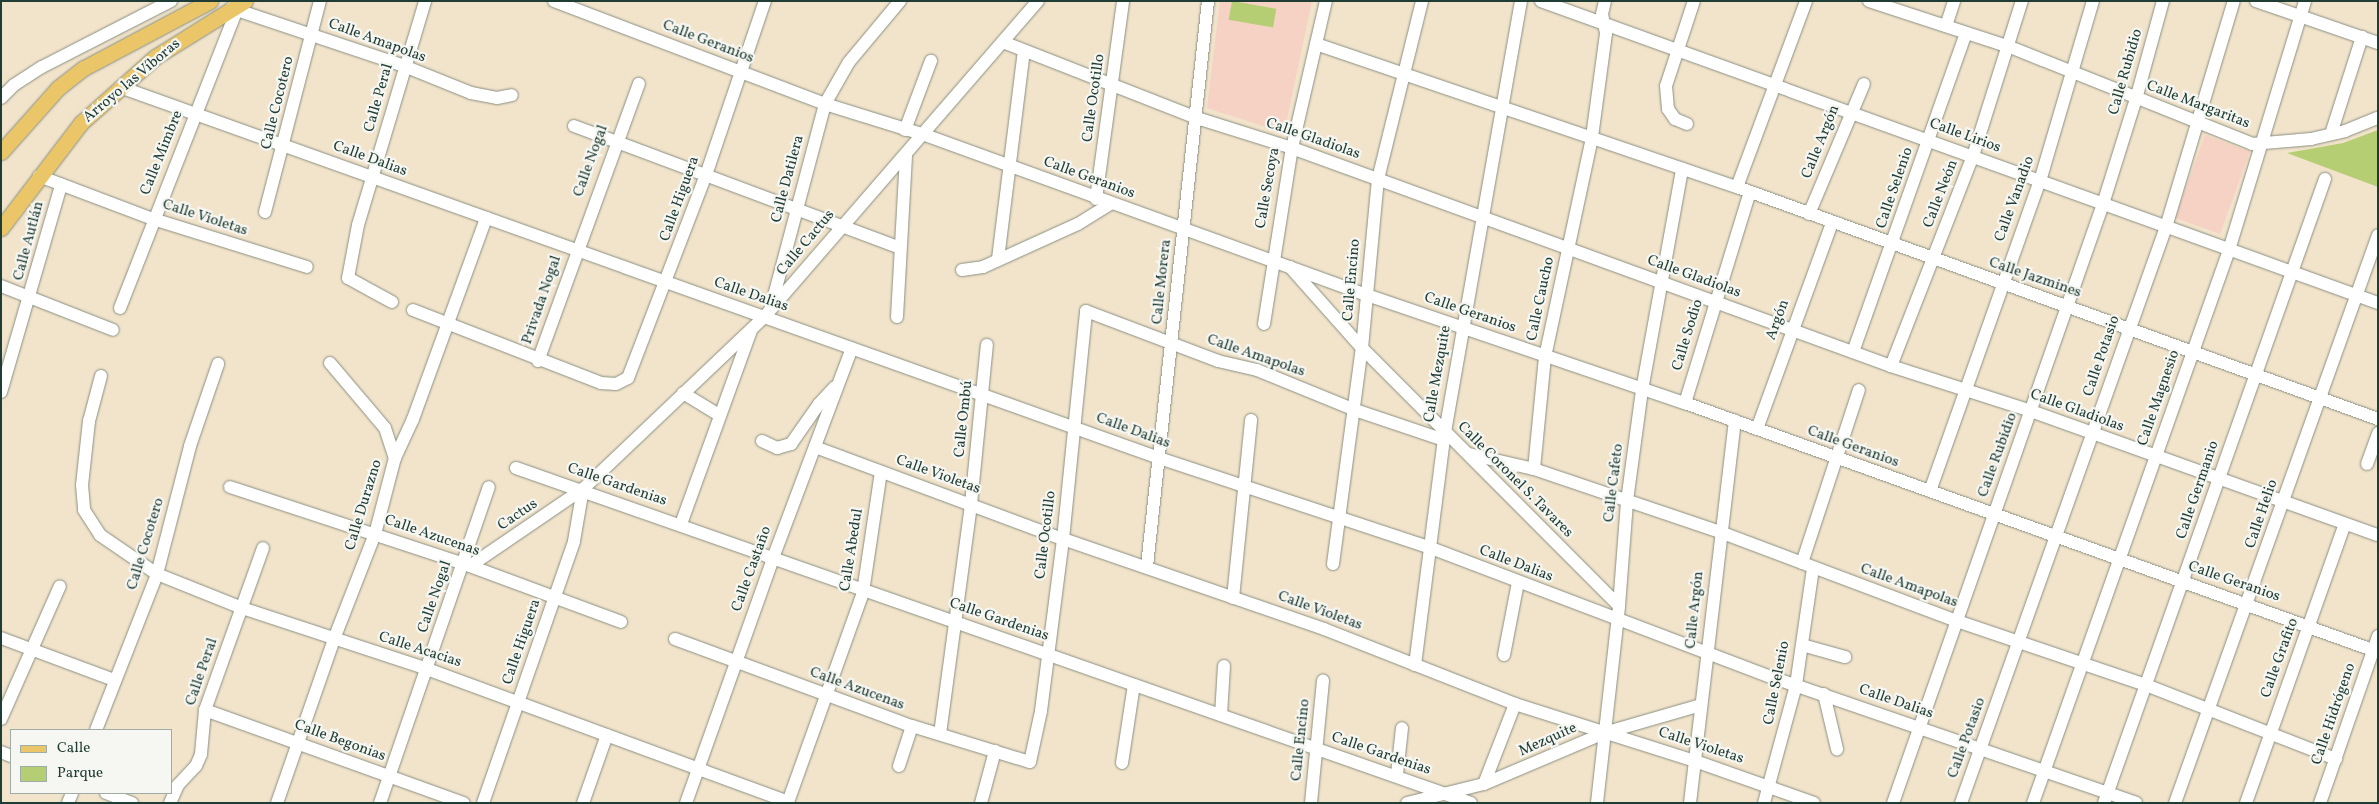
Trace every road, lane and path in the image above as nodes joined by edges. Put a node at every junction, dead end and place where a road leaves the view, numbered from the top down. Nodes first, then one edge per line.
1 (171, 1) edge
2 (210, 1) edge
3 (320, 1) edge
4 (425, 1) edge
5 (554, 1) edge
6 (765, 1) edge
7 (900, 1) edge
8 (1038, 1) edge
9 (1123, 1) edge
10 (1208, 1) edge
11 (1326, 1) edge
12 (1422, 1) edge
13 (1521, 1) edge
14 (1541, 1) edge
15 (1605, 1) edge
16 (1694, 1) edge
17 (1806, 1) edge
18 (1869, 1) edge
19 (1954, 1) edge
20 (2022, 1) edge
21 (2093, 1) edge
22 (2162, 1) edge
23 (2234, 1) edge
24 (2256, 1) edge
25 (2305, 1) edge
26 (1882, 3) edge
27 (238, 7) edge
28 (2300, 14) junction
29 (1604, 23) junction
30 (1946, 26) junction
31 (1966, 33) junction
32 (312, 35) junction
33 (2362, 37) junction
34 (1003, 42) junction
35 (2378, 43) edge
36 (1316, 44) junction
37 (2010, 47) junction
38 (1024, 51) junction
39 (1678, 51) junction
40 (931, 61) dead end
41 (404, 66) junction
42 (742, 72) junction
43 (2074, 72) junction
44 (1405, 73) junction
45 (639, 84) dead end
46 (1864, 84) dead end
47 (1775, 86) junction
48 (120, 87) junction
49 (1113, 87) junction
50 (512, 95) dead end
51 (1, 98) edge
52 (2136, 99) junction
53 (825, 104) junction
54 (1502, 108) junction
55 (196, 113) junction
56 (1850, 113) junction
57 (1196, 118) junction
58 (2378, 118) edge
59 (2198, 123) junction
60 (1687, 124) dead end
61 (574, 126) dead end
62 (905, 130) junction
63 (922, 134) junction
64 (2332, 134) junction
65 (1592, 137) junction
66 (1929, 140) junction
67 (616, 141) junction
68 (285, 146) junction
69 (2261, 146) junction
70 (1292, 148) junction
71 (1, 152) edge
72 (906, 154) junction
73 (1973, 156) junction
74 (1007, 166) junction
75 (1682, 169) junction
76 (706, 175) junction
77 (39, 176) junction
78 (374, 177) junction
79 (1378, 179) junction
80 (2325, 179) dead end
81 (2040, 181) junction
82 (61, 185) junction
83 (1737, 187) junction
84 (1750, 192) junction
85 (1096, 198) junction
86 (1110, 204) junction
87 (2103, 204) junction
88 (796, 210) junction
89 (265, 212) dead end
90 (1809, 214) junction
91 (1482, 216) junction
92 (154, 218) junction
93 (486, 218) junction
94 (1832, 223) junction
95 (842, 226) junction
96 (2166, 227) junction
97 (1, 228) edge
98 (1184, 228) junction
99 (2378, 235) edge
100 (1893, 244) junction
101 (898, 247) junction
102 (1569, 249) junction
103 (576, 250) junction
104 (2229, 250) junction
105 (998, 259) junction
106 (1273, 259) junction
107 (1934, 259) junction
108 (1289, 265) junction
109 (307, 267) dead end
110 (962, 270) dead end
111 (2291, 272) junction
112 (1660, 282) junction
113 (666, 284) junction
114 (2001, 284) junction
115 (1, 286) edge
116 (1367, 295) junction
117 (2356, 295) junction
118 (30, 298) junction
119 (392, 302) dead end
120 (1716, 302) junction
121 (2378, 303) edge
122 (2067, 307) junction
123 (120, 308) dead end
124 (413, 310) dead end
125 (1086, 312) joint
126 (768, 313) junction
127 (897, 317) dead end
128 (450, 322) junction
129 (1264, 324) dead end
130 (753, 328) junction
131 (1463, 328) junction
132 (2128, 328) junction
133 (113, 330) dead end
134 (1792, 330) junction
135 (1172, 342) junction
136 (987, 345) dead end
137 (852, 348) junction
138 (1362, 348) junction
139 (1853, 352) junction
140 (2192, 352) junction
141 (1545, 357) junction
142 (538, 361) junction
143 (330, 363) dead end
144 (218, 364) dead end
145 (1891, 366) junction
146 (2256, 374) junction
147 (101, 376) dead end
148 (838, 385) junction
149 (1642, 390) junction
150 (1859, 390) dead end
151 (1967, 390) junction
152 (1, 392) edge
153 (683, 393) junction
154 (983, 393) junction
155 (2319, 397) junction
156 (1685, 402) junction
157 (1355, 410) junction
158 (2031, 412) junction
159 (719, 415) junction
160 (2378, 419) edge
161 (1251, 420) dead end
162 (1735, 421) junction
163 (1074, 427) junction
164 (1756, 429) junction
165 (2378, 433) edge
166 (2092, 434) junction
167 (1444, 436) junction
168 (762, 441) dead end
169 (816, 447) junction
170 (1468, 454) junction
171 (2156, 456) junction
172 (395, 458) junction
173 (1159, 458) junction
174 (1835, 458) junction
175 (2367, 464) dead end
176 (516, 468) dead end
177 (1534, 469) junction
178 (881, 472) junction
179 (2219, 477) junction
180 (1246, 485) junction
181 (230, 487) dead end
182 (489, 487) dead end
183 (583, 489) junction
184 (1930, 491) junction
185 (1627, 501) junction
186 (2284, 501) junction
187 (972, 504) junction
188 (1995, 513) junction
189 (1339, 517) junction
190 (681, 524) junction
191 (2345, 524) junction
192 (1720, 532) junction
193 (375, 534) junction
194 (2378, 536) edge
195 (2057, 537) junction
196 (1063, 538) junction
197 (263, 548) dead end
198 (1432, 548) junction
199 (773, 558) junction
200 (2121, 559) junction
201 (1333, 564) dead end
202 (467, 565) junction
203 (1808, 565) junction
204 (1147, 566) junction
205 (157, 574) junction
206 (1518, 582) junction
207 (2184, 582) junction
208 (60, 586) dead end
209 (863, 592) junction
210 (555, 597) junction
211 (1233, 598) junction
212 (2247, 604) junction
213 (242, 608) junction
214 (1618, 612) junction
215 (1954, 620) junction
216 (621, 622) dead end
217 (956, 622) junction
218 (2309, 626) junction
219 (2378, 636) edge
220 (1, 638) edge
221 (334, 639) junction
222 (675, 639) dead end
223 (2018, 640) junction
224 (1802, 644) junction
225 (33, 648) junction
226 (1707, 651) junction
227 (2375, 651) edge
228 (1048, 655) junction
229 (1504, 655) dead end
230 (1845, 657) dead end
231 (735, 661) junction
232 (2083, 664) junction
233 (1224, 666) dead end
234 (1415, 666) junction
235 (427, 669) junction
236 (114, 680) junction
237 (1323, 681) dead end
238 (1134, 685) junction
239 (1796, 685) junction
240 (2146, 686) junction
241 (1824, 694) junction
242 (827, 695) junction
243 (519, 702) junction
244 (1515, 704) junction
245 (1701, 705) junction
246 (205, 710) junction
247 (2209, 710) junction
248 (1221, 716) junction
249 (1, 719) edge
250 (912, 726) junction
251 (1402, 728) dead end
252 (1920, 728) junction
253 (96, 729) edge
254 (1604, 733) junction
255 (940, 734) junction
256 (2270, 734) junction
257 (607, 735) junction
258 (297, 743) junction
259 (1318, 750) junction
260 (1837, 750) dead end
261 (1981, 750) junction
262 (995, 751) junction
263 (2336, 759) junction
264 (1695, 761) junction
265 (1030, 762) joint
266 (1122, 763) dead end
267 (899, 766) dead end
268 (698, 769) junction
269 (2045, 770) junction
270 (1397, 774) junction
271 (390, 776) junction
272 (1484, 784) junction
273 (1770, 787) junction
274 (1440, 793) junction
275 (109, 794) edge
276 (2106, 798) edge
277 (788, 802) edge
278 (132, 803) edge
279 (170, 803) edge
280 (277, 803) edge
281 (380, 803) edge
282 (464, 803) edge
283 (482, 803) edge
284 (584, 803) edge
285 (686, 803) edge
286 (981, 803) edge
287 (1311, 803) edge
288 (1408, 803) edge
289 (1471, 803) edge
290 (1597, 803) edge
291 (1690, 803) edge
292 (1764, 803) edge
293 (1814, 803) edge
294 (1892, 803) edge
295 (1961, 803) edge
296 (2033, 803) edge
297 (2136, 803) edge
298 (2176, 803) edge
299 (2246, 803) edge
300 (2320, 803) edge

1 - 51 street
2 - 71 main road, Arroyo las Víboras
3 - 32 street, Calle Cocotero
4 - 41 street, Calle Peral
5 - 42 street, Calle Geranios
6 - 42 street, Calle Higuera
7 - 53 street, Calle Datilera
8 - 34 street, Calle Cactus
9 - 49 street, Calle Ocotillo
10 - 57 street, Calle Morera
11 - 36 street, Calle Secoya
12 - 44 street, Calle Encino
13 - 54 street, Calle Mezquite
14 - 29 street, Calle Lirios
15 - 29 street, Calle Caucho
16 - 39 street
17 - 47 street
18 - 26 street, Calle Margaritas
19 - 30 street
20 - 37 street, Calle Neón
21 - 43 street, Calle Vanadio
22 - 52 street, Calle Rubidio
23 - 59 street, Calle Potasio
24 - 28 street
25 - 28 street, Calle Magnesio
26 - 30 street, Calle Margaritas
27 - 32 street, Calle Amapolas
27 - 48 main road, Arroyo las Víboras
27 - 55 street, Calle Mimbre
28 - 33 street
28 - 69 street, Calle Magnesio
29 - 39 street, Calle Lirios
29 - 65 street, Calle Caucho
30 - 31 street, Calle Margaritas
31 - 37 street, Calle Margaritas
31 - 66 street, Calle Selenio
32 - 41 street, Calle Amapolas
32 - 68 street, Calle Cocotero
33 - 35 street
33 - 64 street
34 - 38 street, Calle Gladiolas
34 - 63 street, Calle Cactus
36 - 44 street
36 - 70 street, Calle Secoya
37 - 43 street, Calle Margaritas
37 - 73 street, Calle Neón
38 - 49 street, Calle Gladiolas
38 - 74 street
39 - 47 street, Calle Lirios
39 - 60 street
40 - 62 street
41 - 50 street, Calle Amapolas
41 - 78 street, Calle Peral
42 - 53 street, Calle Geranios
42 - 76 street, Calle Higuera
43 - 52 street, Calle Margaritas
43 - 81 street, Calle Vanadio
44 - 54 street
44 - 79 street, Calle Encino
45 - 67 street, Calle Nogal
46 - 56 street, Calle Argón
47 - 56 street, Calle Lirios
47 - 83 street
48 - 55 street, Calle Dalias
48 - 77 main road, Arroyo las Víboras
49 - 57 street, Calle Gladiolas
49 - 85 street, Calle Ocotillo
52 - 59 street, Calle Margaritas
52 - 87 street, Calle Rubidio
53 - 62 street, Calle Geranios
53 - 88 street, Calle Datilera
54 - 65 street
54 - 91 street, Calle Mezquite
55 - 68 street, Calle Dalias
55 - 92 street, Calle Mimbre
56 - 66 street, Calle Lirios
56 - 90 street, Calle Argón
57 - 70 street, Calle Gladiolas
57 - 98 street, Calle Morera
58 - 64 street, Calle Margaritas
59 - 69 street, Calle Margaritas
59 - 96 street, Calle Potasio
61 - 67 street
62 - 63 street, Calle Geranios
63 - 72 street, Calle Cactus
63 - 74 street, Calle Geranios
64 - 69 street, Calle Margaritas
65 - 75 street
65 - 102 street, Calle Caucho
66 - 73 street, Calle Lirios
66 - 100 street, Calle Selenio
67 - 76 street
67 - 103 street, Calle Nogal
68 - 78 street, Calle Dalias
68 - 89 street, Calle Cocotero
69 - 104 street, Calle Magnesio
70 - 79 street, Calle Gladiolas
70 - 106 street, Calle Secoya
72 - 95 street, Calle Cactus
72 - 101 street
73 - 81 street, Calle Lirios
73 - 107 street, Calle Neón
74 - 85 street, Calle Geranios
74 - 105 street
75 - 83 street, Calle Jazmines
75 - 112 street, Calle Cafeto
76 - 88 street
76 - 113 street, Calle Higuera
77 - 82 street, Calle Violetas
77 - 97 main road, Arroyo las Víboras
78 - 93 street, Calle Dalias
78 - 119 street, Calle Peral
79 - 91 street, Calle Gladiolas
79 - 116 street, Calle Encino
80 - 111 street, Calle Germanio
81 - 87 street, Calle Lirios
81 - 114 street, Calle Vanadio
82 - 92 street, Calle Violetas
82 - 118 street, Calle Autlán
83 - 84 street, Calle Jazmines
84 - 90 street, Calle Jazmines
84 - 120 street, Calle Sodio
85 - 86 street, Calle Geranios
86 - 98 street, Calle Geranios
86 - 105 street
87 - 96 street, Calle Lirios
87 - 122 street, Calle Rubidio
88 - 95 street
88 - 126 street, Calle Datilera
90 - 94 street, Calle Jazmines
91 - 102 street, Calle Gladiolas
91 - 131 street, Calle Mezquite
92 - 109 street, Calle Violetas
92 - 123 street, Calle Mimbre
93 - 103 street, Calle Dalias
93 - 128 street, Calle Durazno
94 - 100 street, Calle Jazmines
94 - 134 street, Argón
95 - 101 street
95 - 126 street, Calle Cactus
96 - 104 street, Calle Lirios
96 - 132 street, Calle Potasio
98 - 106 street, Calle Geranios
98 - 135 street, Calle Morera
99 - 117 street, Calle Helio
100 - 107 street, Calle Jazmines
100 - 139 street, Calle Selenio
101 - 127 street
102 - 112 street, Calle Gladiolas
102 - 141 street, Calle Caucho
103 - 113 street, Calle Dalias
103 - 142 street, Privada Nogal
104 - 111 street, Calle Lirios
104 - 140 street, Calle Magnesio
105 - 110 street
106 - 108 street, Calle Geranios
106 - 129 street, Calle Secoya
107 - 114 street, Calle Jazmines
107 - 145 street, Calle Neón
108 - 116 street, Calle Geranios
108 - 138 street, Calle Coronel S. Tavares
111 - 117 street, Calle Lirios
111 - 146 street, Calle Germanio
112 - 120 street, Calle Gladiolas
112 - 149 street, Calle Cafeto
113 - 126 street, Calle Dalias
113 - 142 street, Calle Higuera
114 - 122 street, Calle Jazmines
114 - 151 street, Calle Vanadio
115 - 118 street
116 - 131 street, Calle Geranios
116 - 138 street, Calle Encino
117 - 121 street, Calle Lirios
117 - 155 street, Calle Helio
118 - 133 street
118 - 152 street, Calle Autlán
120 - 134 street, Calle Gladiolas
120 - 156 street, Calle Sodio
122 - 132 street, Calle Jazmines
122 - 158 street, Calle Rubidio
124 - 128 street
125 - 135 street, Calle Amapolas
125 - 163 street, Calle Ocotillo
126 - 130 street, Calle Cactus
126 - 137 street, Calle Dalias
128 - 142 street
128 - 172 street, Calle Durazno
130 - 153 street, Calle Cactus
130 - 159 street
131 - 141 street, Calle Geranios
131 - 167 street, Calle Mezquite
132 - 140 street, Calle Jazmines
132 - 166 street, Calle Potasio
134 - 139 street, Calle Gladiolas
134 - 164 street, Argón
135 - 157 street, Calle Amapolas
135 - 173 street, Calle Morera
136 - 154 street, Calle Ombú
137 - 148 street, Calle Castaño
137 - 154 street, Calle Dalias
138 - 157 street, Calle Encino
138 - 167 street, Calle Coronel S. Tavares
139 - 145 street, Calle Gladiolas
140 - 146 street, Calle Jazmines
140 - 171 street, Calle Magnesio
141 - 149 street, Calle Geranios
141 - 177 street, Calle Caucho
143 - 172 street
144 - 205 street, Calle Cocotero
145 - 151 street, Calle Gladiolas
146 - 155 street, Calle Jazmines
146 - 179 street, Calle Germanio
147 - 205 street, Calle Acacias
148 - 168 street
148 - 169 street, Calle Castaño
149 - 156 street, Calle Geranios
149 - 185 street, Calle Cafeto
150 - 174 street, Calle Selenio
151 - 158 street, Calle Gladiolas
151 - 184 street, Calle Vanadio
153 - 159 street
153 - 183 street, Calle Cactus
154 - 163 street, Calle Dalias
154 - 187 street, Calle Ombú
155 - 160 street, Calle Jazmines
155 - 186 street, Calle Helio
156 - 162 street, Calle Geranios
157 - 167 street, Calle Amapolas
157 - 189 street, Calle Encino
158 - 166 street, Calle Gladiolas
158 - 188 street, Calle Rubidio
159 - 190 street
161 - 180 street
162 - 164 street, Calle Geranios
162 - 192 street, Calle Argón
163 - 173 street, Calle Dalias
163 - 196 street, Calle Ocotillo
164 - 174 street, Calle Geranios
165 - 175 street
166 - 171 street, Calle Gladiolas
166 - 195 street, Calle Potasio
167 - 170 street, Calle Coronel S. Tavares
167 - 198 street, Calle Mezquite
169 - 178 street, Calle Violetas
169 - 199 street, Calle Castaño
170 - 177 street, Calle Amapolas
170 - 214 street, Calle Coronel S. Tavares
171 - 179 street, Calle Gladiolas
171 - 200 street, Calle Magnesio
172 - 193 street, Calle Durazno
173 - 180 street, Calle Dalias
173 - 204 street, Calle Morera
174 - 184 street, Calle Geranios
174 - 203 street, Calle Selenio
176 - 183 street, Calle Gardenias
177 - 185 street, Calle Amapolas
178 - 187 street, Calle Violetas
178 - 209 street, Calle Abedul
179 - 186 street, Calle Gladiolas
179 - 207 street, Calle Germanio
180 - 189 street, Calle Dalias
180 - 211 street
181 - 193 street, Calle Azucenas
182 - 202 street, Calle Nogal
183 - 190 street, Calle Gardenias
183 - 202 street, Cactus
183 - 210 street, Calle Higuera
184 - 188 street, Calle Geranios
185 - 192 street, Calle Amapolas
185 - 214 street, Calle Cafeto
186 - 191 street, Calle Gladiolas
186 - 212 street, Calle Helio
187 - 196 street, Calle Violetas
187 - 217 street, Calle Ombú
188 - 195 street, Calle Geranios
188 - 215 street, Calle Rubidio
189 - 198 street, Calle Dalias
189 - 201 street, Calle Encino
190 - 199 street, Calle Gardenias
191 - 194 street, Calle Gladiolas
191 - 218 street, Calle Grafito
192 - 203 street, Calle Amapolas
192 - 226 street, Calle Argón
193 - 202 street, Calle Azucenas
193 - 221 street, Calle Durazno
195 - 200 street, Calle Geranios
195 - 223 street, Calle Potasio
196 - 204 street, Calle Violetas
196 - 228 street, Calle Ocotillo
197 - 213 street, Calle Peral
198 - 206 street, Calle Dalias
198 - 234 street, Calle Mezquite
199 - 209 street, Calle Gardenias
199 - 231 street, Calle Castaño
200 - 207 street, Calle Geranios
200 - 232 street, Calle Magnesio
202 - 210 street, Calle Azucenas
202 - 235 street, Calle Nogal
203 - 215 street, Calle Amapolas
203 - 224 street, Calle Selenio
204 - 211 street, Calle Violetas
205 - 213 street, Calle Acacias
205 - 236 street, Calle Cocotero
206 - 214 street, Calle Dalias
206 - 229 street
207 - 212 street, Calle Geranios
207 - 240 street, Calle Germanio
208 - 225 street
209 - 217 street, Calle Gardenias
209 - 242 street, Calle Abedul
210 - 216 street, Calle Azucenas
210 - 243 street, Calle Higuera
211 - 234 street, Calle Violetas
212 - 218 street, Calle Geranios
212 - 247 street, Calle Helio
213 - 221 street, Calle Acacias
213 - 246 street, Calle Peral
214 - 226 street, Calle Dalias
214 - 254 street, Calle Cafeto
215 - 223 street, Calle Amapolas
215 - 252 street, Calle Rubidio
217 - 228 street, Calle Gardenias
217 - 255 street, Calle Ombú
218 - 227 street, Calle Geranios
218 - 256 street, Calle Grafito
219 - 227 street, Calle Hidrógeno
220 - 225 street
221 - 235 street, Calle Acacias
221 - 258 street, Calle Durazno
222 - 231 street, Calle Azucenas
223 - 232 street, Calle Amapolas
223 - 261 street, Calle Potasio
224 - 230 street
224 - 239 street, Calle Selenio
225 - 236 street
225 - 249 street
226 - 239 street, Calle Dalias
226 - 245 street, Calle Argón
227 - 263 street, Calle Hidrógeno
228 - 238 street, Calle Gardenias
228 - 265 street, Calle Ocotillo
231 - 242 street, Calle Azucenas
231 - 268 street, Calle Castaño
232 - 240 street, Calle Amapolas
232 - 269 street, Calle Magnesio
233 - 248 street
234 - 244 street, Calle Violetas
235 - 243 street, Calle Acacias
235 - 271 street, Calle Nogal
236 - 253 street, Calle Cocotero
237 - 259 street, Calle Encino
238 - 248 street, Calle Gardenias
238 - 266 street
239 - 241 street, Calle Dalias
239 - 273 street, Calle Selenio
240 - 247 street, Calle Amapolas
240 - 276 street, Calle Germanio
241 - 252 street, Calle Dalias
241 - 260 street
242 - 250 street, Calle Azucenas
242 - 277 street, Calle Abedul
243 - 257 street, Calle Acacias
243 - 283 street, Calle Higuera
244 - 254 street, Calle Violetas
244 - 272 street
245 - 254 street, Mezquite
245 - 264 street, Calle Argón
246 - 258 street, Calle Begonias
246 - 279 street, Calle Peral
247 - 256 street, Calle Amapolas
247 - 298 street, Calle Helio
248 - 259 street, Calle Gardenias
250 - 255 street, Calle Azucenas
250 - 267 street
251 - 270 street
252 - 261 street, Calle Dalias
252 - 294 street, Calle Rubidio
254 - 264 street, Calle Violetas
254 - 272 street, Mezquite
254 - 290 street, Calle Cafeto
255 - 262 street, Calle Azucenas
256 - 263 street, Calle Amapolas
256 - 299 street, Calle Grafito
257 - 268 street, Calle Acacias
257 - 284 street
258 - 271 street, Calle Begonias
258 - 280 street, Calle Durazno
259 - 270 street, Calle Gardenias
259 - 287 street, Calle Encino
261 - 269 street, Calle Dalias
261 - 295 street, Calle Potasio
262 - 265 street, Calle Azucenas
262 - 286 street
263 - 300 street, Calle Hidrógeno
264 - 273 street, Calle Violetas
264 - 291 street, Calle Argón
268 - 277 street, Calle Acacias
268 - 285 street, Calle Castaño
269 - 276 street, Calle Dalias
269 - 296 street, Calle Magnesio
270 - 274 street, Calle Gardenias
271 - 281 street, Calle Nogal
271 - 282 street, Calle Begonias
272 - 274 street, Mezquite
273 - 292 street, Calle Selenio
273 - 293 street, Calle Violetas
274 - 288 street, Mezquite
274 - 289 street, Calle Gardenias
275 - 278 street
276 - 297 street, Calle Dalias

